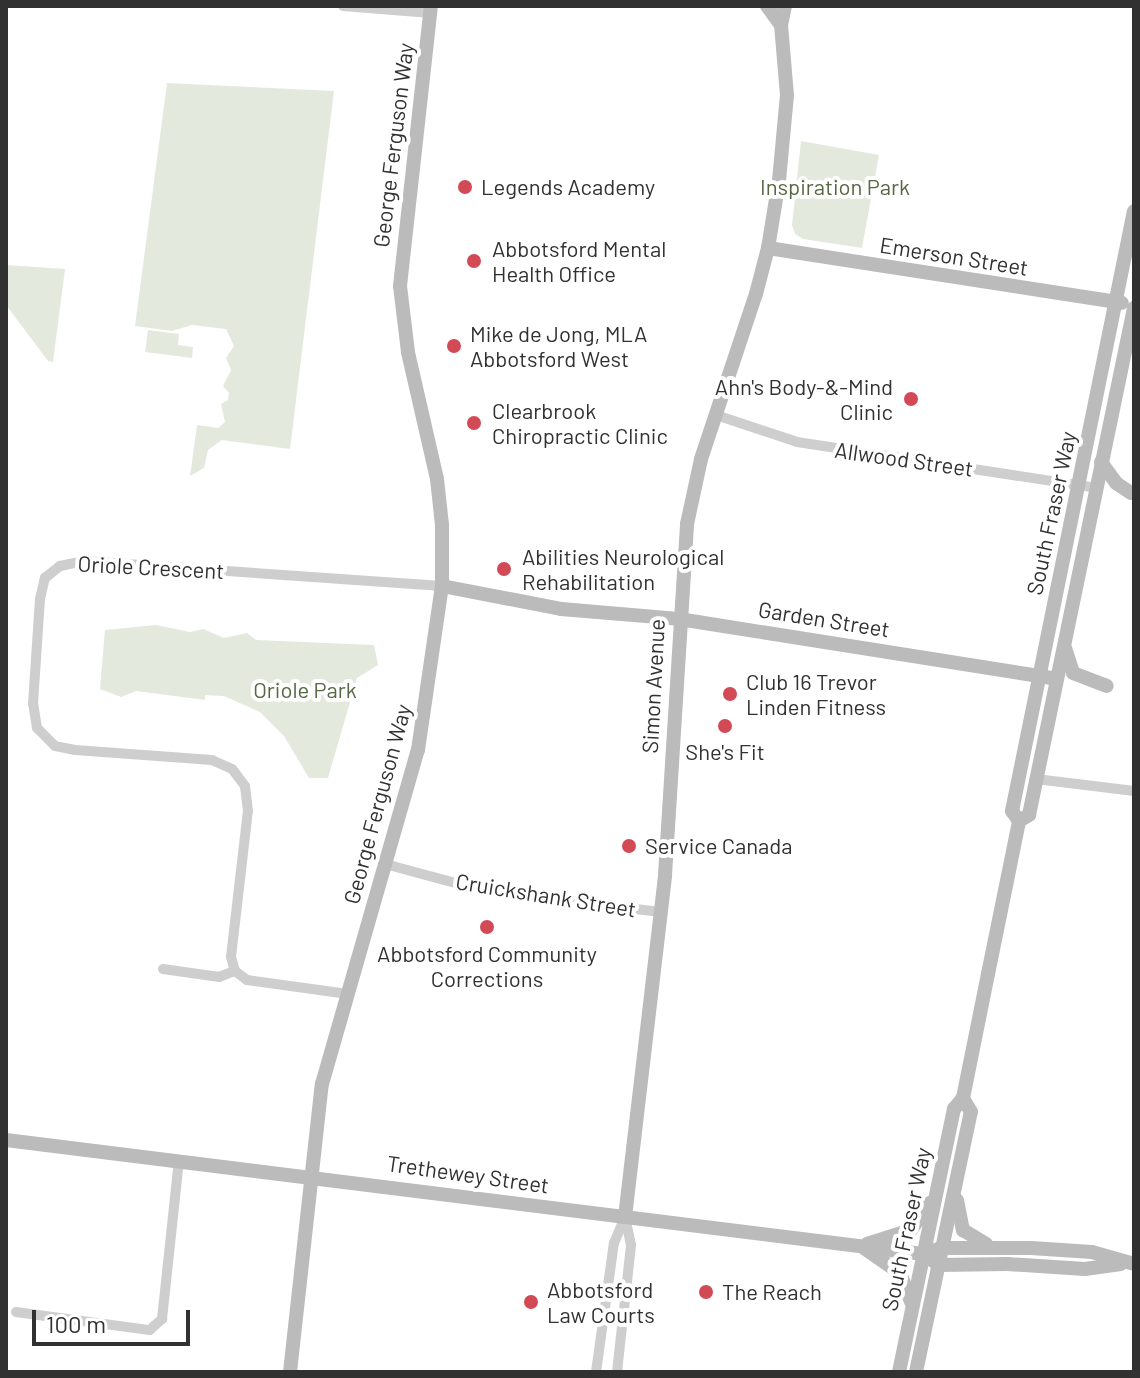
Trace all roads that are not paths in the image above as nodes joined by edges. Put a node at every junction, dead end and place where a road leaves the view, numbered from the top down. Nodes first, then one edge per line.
1 (343, 6) edge
2 (767, 6) edge
3 (785, 6) edge
4 (431, 10) edge
5 (781, 25) junction
6 (1134, 211) edge
7 (768, 248) junction
8 (1116, 302) junction
9 (1134, 306) edge
10 (716, 415) junction
11 (1101, 462) junction
12 (1078, 486) junction
13 (1096, 488) junction
14 (442, 586) junction
15 (679, 619) junction
16 (1065, 639) junction
17 (1039, 676) junction
18 (1056, 679) junction
19 (1107, 686) dead end
20 (1036, 779) junction
21 (1134, 791) edge
22 (1019, 821) junction
23 (385, 864) junction
24 (661, 912) junction
25 (163, 969) dead end
26 (235, 971) junction
27 (348, 994) junction
28 (963, 1098) junction
29 (6, 1140) edge
30 (179, 1160) junction
31 (312, 1176) junction
32 (955, 1188) junction
33 (937, 1189) junction
34 (625, 1217) junction
35 (860, 1246) junction
36 (994, 1247) junction
37 (942, 1248) junction
38 (923, 1254) junction
39 (1132, 1264) edge
40 (939, 1265) junction
41 (912, 1307) junction
42 (16, 1312) dead end
43 (290, 1372) edge
44 (596, 1372) edge
45 (617, 1372) edge
46 (899, 1372) edge
47 (916, 1372) edge

1 - 4 street
2 - 5 main road
3 - 5 main road, Simon Avenue
4 - 14 main road, George Ferguson Way
5 - 7 main road, Simon Avenue
6 - 8 main road, South Fraser Way
7 - 8 main road, Emerson Street
7 - 10 main road, Simon Avenue
8 - 9 main road, Emerson Street
8 - 12 main road, South Fraser Way
9 - 11 main road, South Fraser Way
10 - 12 street, Allwood Street
10 - 15 main road, Simon Avenue
11 - 13 main road, South Fraser Way
11 - 13 main road
12 - 13 street, Allwood Street
12 - 17 main road, South Fraser Way
13 - 16 main road, South Fraser Way
14 - 15 main road, Garden Street
14 - 23 main road, George Ferguson Way
14 - 26 street, Oriole Crescent
15 - 17 main road, Garden Street
15 - 24 main road, Simon Avenue
16 - 18 main road, South Fraser Way
16 - 19 main road
17 - 18 main road, Garden Street
17 - 22 main road, South Fraser Way
18 - 20 main road, South Fraser Way
20 - 21 street
20 - 22 main road, South Fraser Way
22 - 28 main road, South Fraser Way
23 - 24 street, Cruickshank Street
23 - 27 main road, George Ferguson Way
24 - 34 main road, Simon Avenue
25 - 26 street
26 - 27 street
27 - 31 main road, George Ferguson Way
28 - 32 main road, South Fraser Way
28 - 33 main road, South Fraser Way
29 - 30 main road, Trethewey Street
30 - 31 main road, Trethewey Street
30 - 42 street
31 - 34 main road, Trethewey Street
31 - 43 main road, George Ferguson Way
32 - 36 main road
32 - 37 main road, South Fraser Way
33 - 35 main road
33 - 38 main road, South Fraser Way
34 - 35 main road, Trethewey Street
34 - 44 street
34 - 45 street
35 - 38 main road, Trethewey Street
35 - 41 main road
36 - 37 main road, Trethewey Street
36 - 39 main road, Trethewey Street
37 - 38 main road, Trethewey Street
37 - 40 main road, South Fraser Way
38 - 40 main road, Trethewey Street
38 - 41 main road, South Fraser Way
39 - 40 main road, Trethewey Street
40 - 47 main road, South Fraser Way
41 - 46 main road, South Fraser Way

